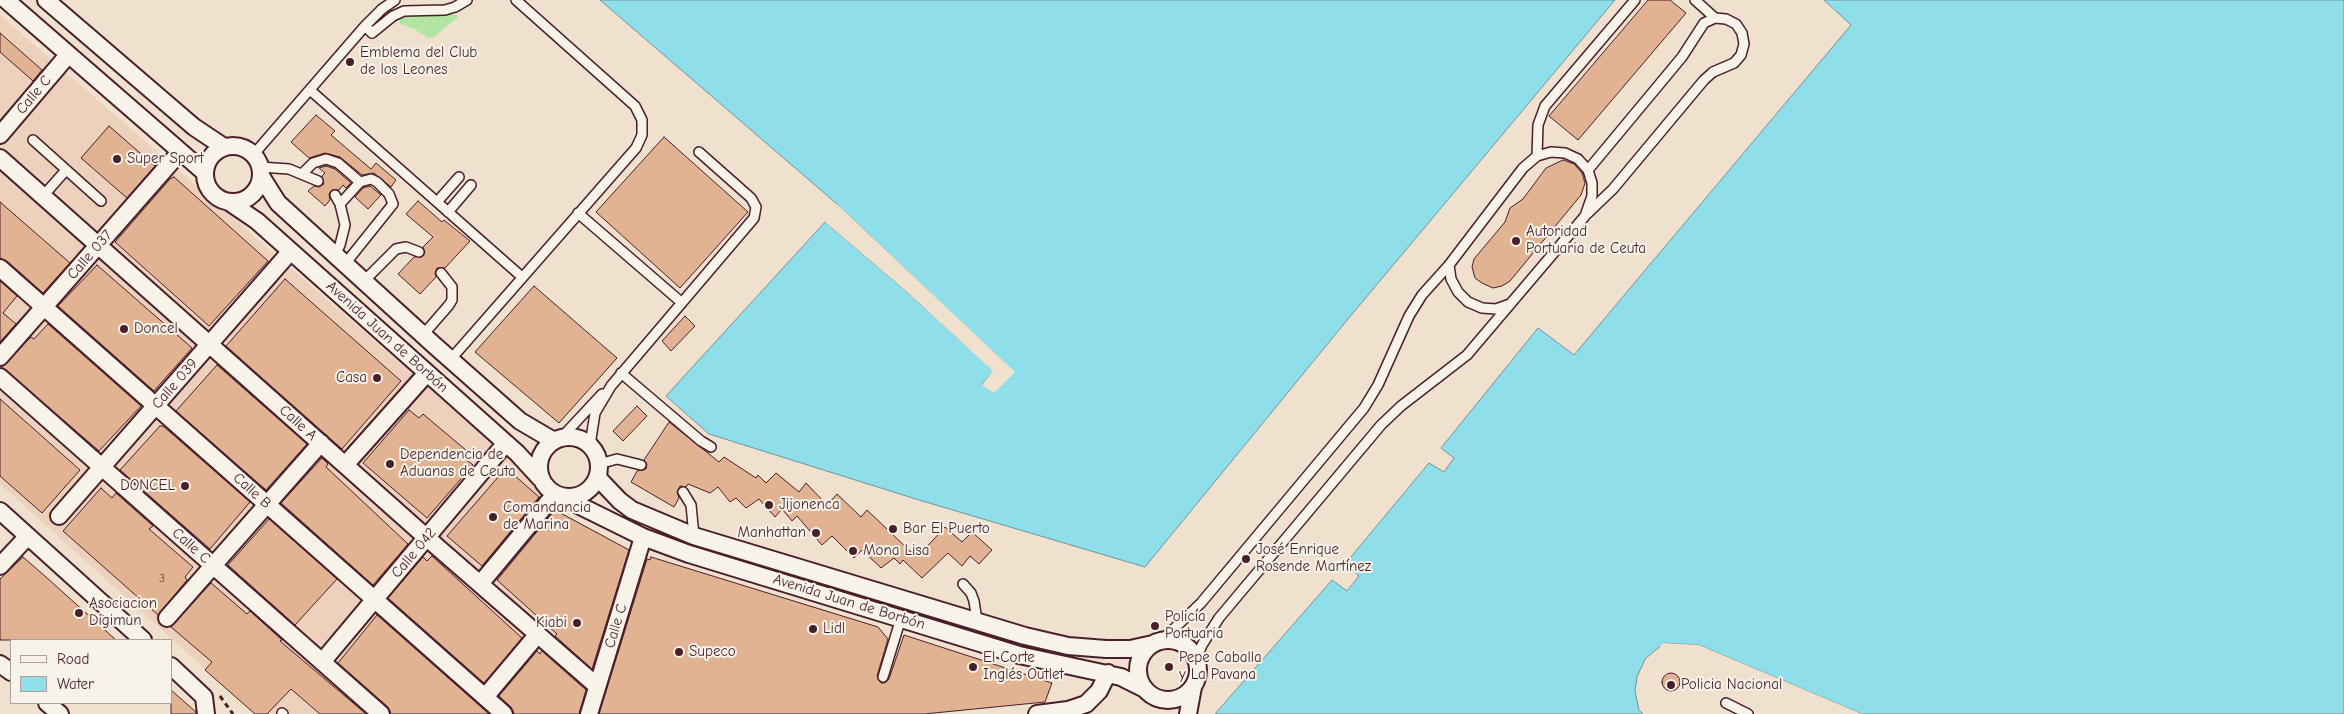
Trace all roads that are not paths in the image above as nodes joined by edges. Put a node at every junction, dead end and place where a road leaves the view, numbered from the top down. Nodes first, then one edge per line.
1 (6, 0) edge
2 (46, 0) edge
3 (395, 0) edge
4 (467, 0) edge
5 (516, 0) edge
6 (1635, 0) edge
7 (1695, 0) edge
8 (1715, 18) junction
9 (368, 29) junction
10 (68, 55) junction
11 (310, 90) junction
12 (0, 135) edge
13 (33, 140) dead end
14 (224, 147) junction
15 (180, 152) junction
16 (699, 152) dead end
17 (1537, 156) junction
18 (0, 158) edge
19 (258, 166) junction
20 (66, 170) junction
21 (1588, 170) junction
22 (204, 172) junction
23 (303, 173) junction
24 (459, 177) dead end
25 (318, 180) dead end
26 (360, 182) junction
27 (471, 185) dead end
28 (335, 195) dead end
29 (43, 196) junction
30 (101, 201) dead end
31 (229, 202) junction
32 (437, 202) junction
33 (340, 204) junction
34 (448, 212) junction
35 (578, 213) junction
36 (1585, 216) junction
37 (98, 245) junction
38 (290, 252) junction
39 (419, 252) dead end
40 (340, 259) junction
41 (1449, 265) junction
42 (0, 268) edge
43 (440, 273) dead end
44 (522, 277) junction
45 (364, 281) junction
46 (681, 302) junction
47 (1510, 304) junction
48 (44, 307) junction
49 (423, 335) junction
50 (210, 344) junction
51 (0, 357) edge
52 (451, 359) junction
53 (427, 373) junction
54 (621, 373) junction
55 (0, 377) edge
56 (611, 386) junction
57 (156, 406) junction
58 (557, 440) junction
59 (321, 443) junction
60 (505, 444) junction
61 (590, 445) junction
62 (711, 447) dead end
63 (345, 465) junction
64 (641, 465) dead end
65 (102, 467) junction
66 (599, 471) junction
67 (540, 478) junction
68 (683, 492) dead end
69 (557, 495) junction
70 (267, 504) junction
71 (0, 512) edge
72 (59, 516) dead end
73 (28, 536) junction
74 (694, 536) junction
75 (643, 537) junction
76 (427, 538) junction
77 (0, 566) edge
78 (213, 566) junction
79 (480, 584) junction
80 (963, 584) dead end
81 (375, 600) junction
82 (167, 618) dead end
83 (901, 618) junction
84 (977, 621) junction
85 (538, 634) junction
86 (142, 639) edge
87 (1158, 642) junction
88 (1196, 660) junction
89 (322, 662) junction
90 (172, 667) edge
91 (1108, 673) junction
92 (883, 677) dead end
93 (597, 686) junction
94 (1192, 687) junction
95 (1150, 693) junction
96 (485, 697) junction
97 (1726, 703) dead end
98 (48, 704) edge
99 (60, 714) edge
100 (206, 714) edge
101 (382, 714) edge
102 (504, 714) edge
103 (589, 714) edge
104 (1037, 714) edge
105 (1160, 714) edge
106 (1188, 714) edge
107 (1748, 714) edge

1 - 10 street
2 - 14 street
3 - 9 lane
4 - 9 lane
5 - 35 lane
6 - 17 lane
7 - 8 lane
8 - 21 lane
8 - 36 lane
9 - 11 lane
10 - 12 street, Calle C
10 - 15 street
11 - 19 lane
11 - 32 lane
13 - 20 lane
14 - 19 street
14 - 22 street
15 - 22 street
15 - 37 street, Calle 037
16 - 46 lane
17 - 21 lane
17 - 41 lane
18 - 29 street, Calle A
19 - 23 lane
19 - 31 street
19 - 40 street, Avenida Juan de Borbón
20 - 29 lane
20 - 30 lane
21 - 36 lane
22 - 31 street
23 - 25 lane
23 - 26 lane
24 - 32 lane
26 - 33 lane
26 - 40 lane
27 - 34 lane
28 - 33 lane
29 - 37 street, Calle A
31 - 38 street, Avenida Juan de Borbón
32 - 34 lane
33 - 40 lane
34 - 44 lane
35 - 44 lane
35 - 46 lane
36 - 47 lane
37 - 48 street, Calle 037
37 - 50 street, Calle A
38 - 50 street, Calle 039
38 - 53 street, Avenida Juan de Borbón
39 - 45 lane
40 - 45 street, Avenida Juan de Borbón
41 - 47 lane
41 - 87 lane
42 - 48 street, Calle B
43 - 49 lane
44 - 52 lane
45 - 49 street, Avenida Juan de Borbón
46 - 54 lane
47 - 88 lane
48 - 51 street, Calle 037
48 - 57 street, Calle B
49 - 52 street, Avenida Juan de Borbón
50 - 57 street, Calle 039
50 - 59 street, Calle A
52 - 58 street, Avenida Juan de Borbón
53 - 60 street, Avenida Juan de Borbón
53 - 63 street
54 - 56 lane
54 - 62 lane
55 - 65 street, Calle C
56 - 58 lane
56 - 61 lane
57 - 65 street, Calle 039
57 - 70 street, Calle B
58 - 61 street
58 - 67 street
59 - 63 street, Calle A
59 - 70 street
60 - 67 street, Avenida Juan de Borbón
60 - 76 street, Calle 042
61 - 66 street
63 - 76 street, Calle A
64 - 66 lane
65 - 72 street, Calle 039
65 - 78 street, Calle C
66 - 69 street
66 - 74 street, Avenida Juan de Borbón
67 - 69 street
68 - 74 lane
69 - 75 street, Avenida Juan de Borbón
69 - 79 street
70 - 78 street
70 - 81 street, Calle B
71 - 73 street
73 - 77 street
73 - 86 street
74 - 84 street, Avenida Juan de Borbón
75 - 83 street, Avenida Juan de Borbón
75 - 93 street, Calle C
76 - 79 street, Calle A
76 - 81 street, Calle 042
78 - 82 street
78 - 89 street, Calle C
79 - 85 street, Calle A
80 - 84 lane
81 - 89 street, Calle 042
81 - 96 street, Calle B
83 - 91 street, Avenida Juan de Borbón
83 - 92 lane
84 - 87 street, Avenida Juan de Borbón
85 - 93 street, Calle A
85 - 96 street
87 - 88 street
87 - 95 street
88 - 94 street
89 - 101 street, Calle C
90 - 100 street
91 - 95 street, Avenida Juan de Borbón
91 - 104 street
93 - 103 street, Calle C
94 - 95 street
94 - 106 street
95 - 105 street
96 - 102 street, Calle B
97 - 107 lane
98 - 99 street

